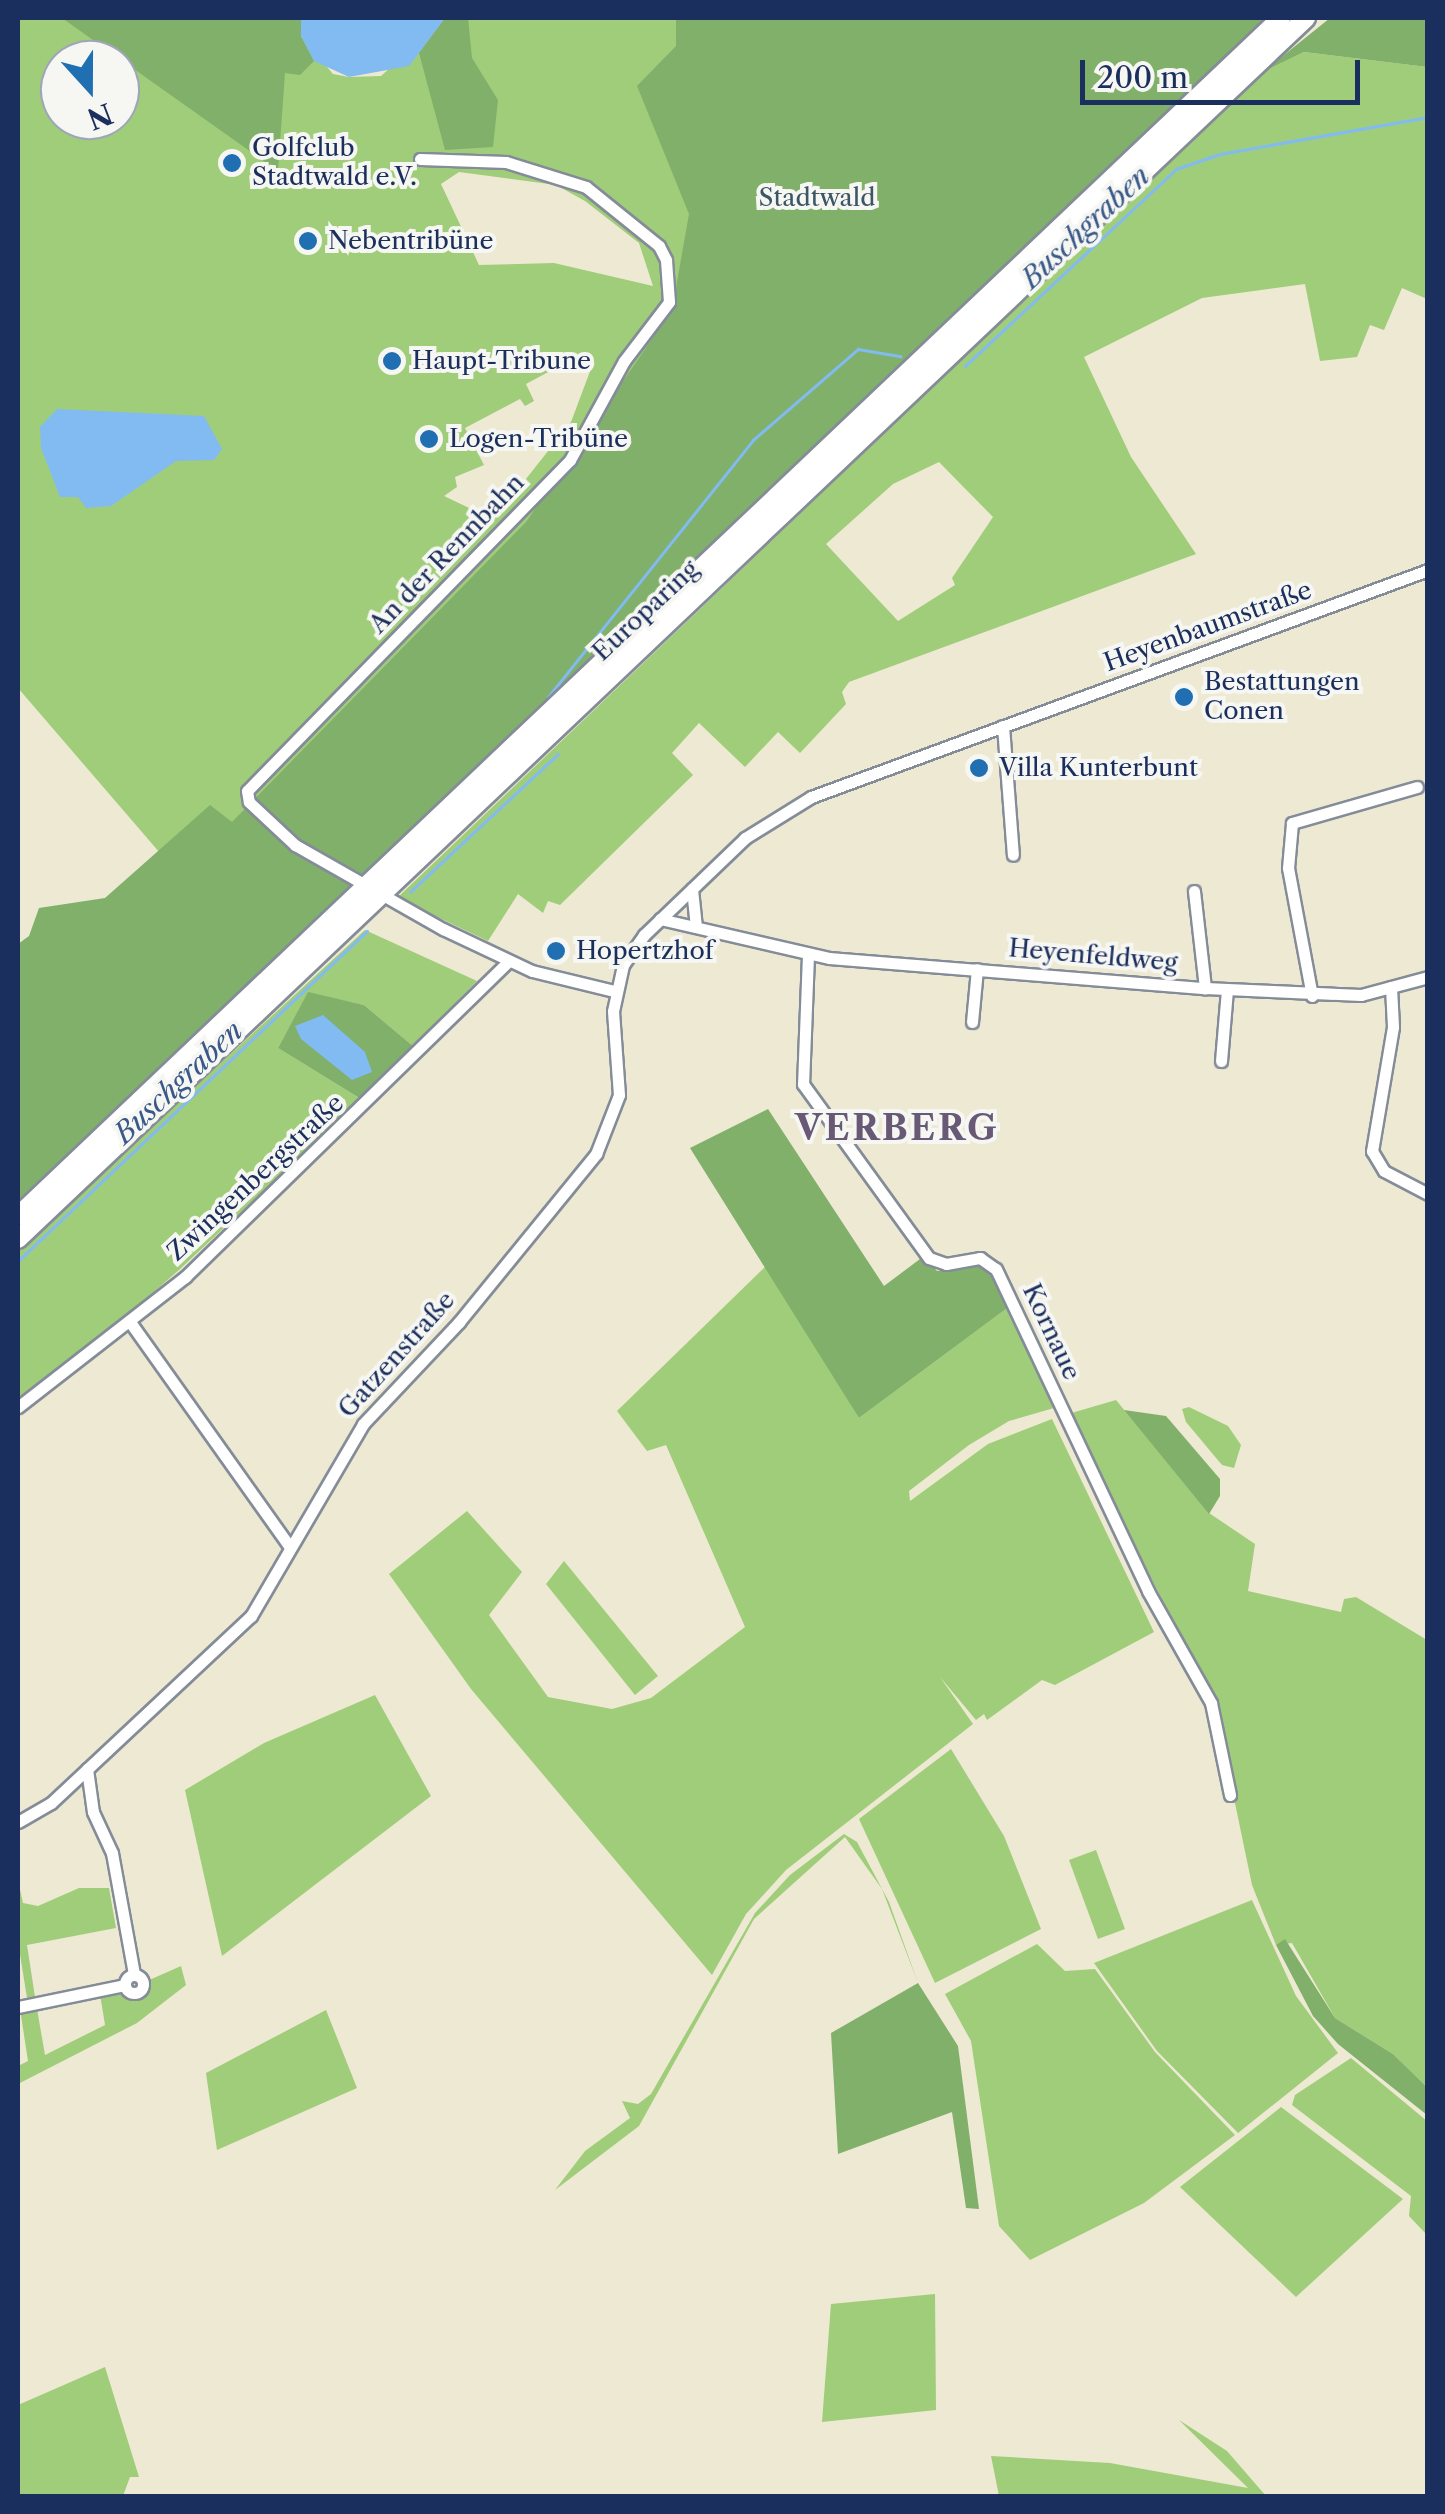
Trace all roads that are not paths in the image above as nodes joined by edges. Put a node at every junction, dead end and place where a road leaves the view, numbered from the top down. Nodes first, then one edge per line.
1 (1281, 18) edge
2 (1306, 18) edge
3 (420, 160) dead end
4 (1428, 570) edge
5 (1003, 726) junction
6 (1418, 787) dead end
7 (1013, 855) dead end
8 (692, 889) junction
9 (373, 891) junction
10 (1194, 891) dead end
11 (660, 919) junction
12 (696, 927) junction
13 (628, 955) joint
14 (808, 956) junction
15 (508, 962) junction
16 (977, 969) junction
17 (1428, 978) edge
18 (1205, 988) junction
19 (1391, 988) junction
20 (1227, 990) junction
21 (614, 991) junction
22 (1312, 996) junction
23 (972, 1022) dead end
24 (1221, 1061) dead end
25 (1428, 1194) edge
26 (18, 1216) edge
27 (18, 1238) edge
28 (130, 1322) junction
29 (18, 1407) edge
30 (290, 1547) junction
31 (86, 1769) junction
32 (1230, 1795) dead end
33 (18, 1822) edge
34 (18, 2006) edge

1 - 9 main road, Europaring
2 - 9 main road, Europaring
3 - 9 street, An der Rennbahn
4 - 5 street, Heyenbaumstraße
5 - 7 street
5 - 8 street, Heyenbaumstraße
6 - 22 street
8 - 11 street, Heyenbaumstraße
8 - 12 street
9 - 15 street
9 - 26 main road, Europaring
9 - 27 main road, Europaring
10 - 18 street, Heyenfeldweg
11 - 12 street, Heyenfeldweg
11 - 13 street, Heyenbaumstraße
12 - 14 street, Heyenfeldweg
13 - 21 street, Gatzenstraße
14 - 16 street, Heyenfeldweg
14 - 32 street, Kornaue
15 - 21 street
15 - 28 street, Zwingenbergstraße
16 - 18 street, Heyenfeldweg
16 - 23 street, Heyenfeldweg
17 - 19 street, Heyenfeldweg
18 - 20 street, Heyenfeldweg
19 - 22 street, Heyenfeldweg
19 - 25 street
20 - 22 street, Heyenfeldweg
20 - 24 street
21 - 30 street, Gatzenstraße
28 - 29 street, Zwingenbergstraße
28 - 30 street
30 - 31 street, Gatzenstraße
31 - 33 street, Gatzenstraße
31 - 34 street

